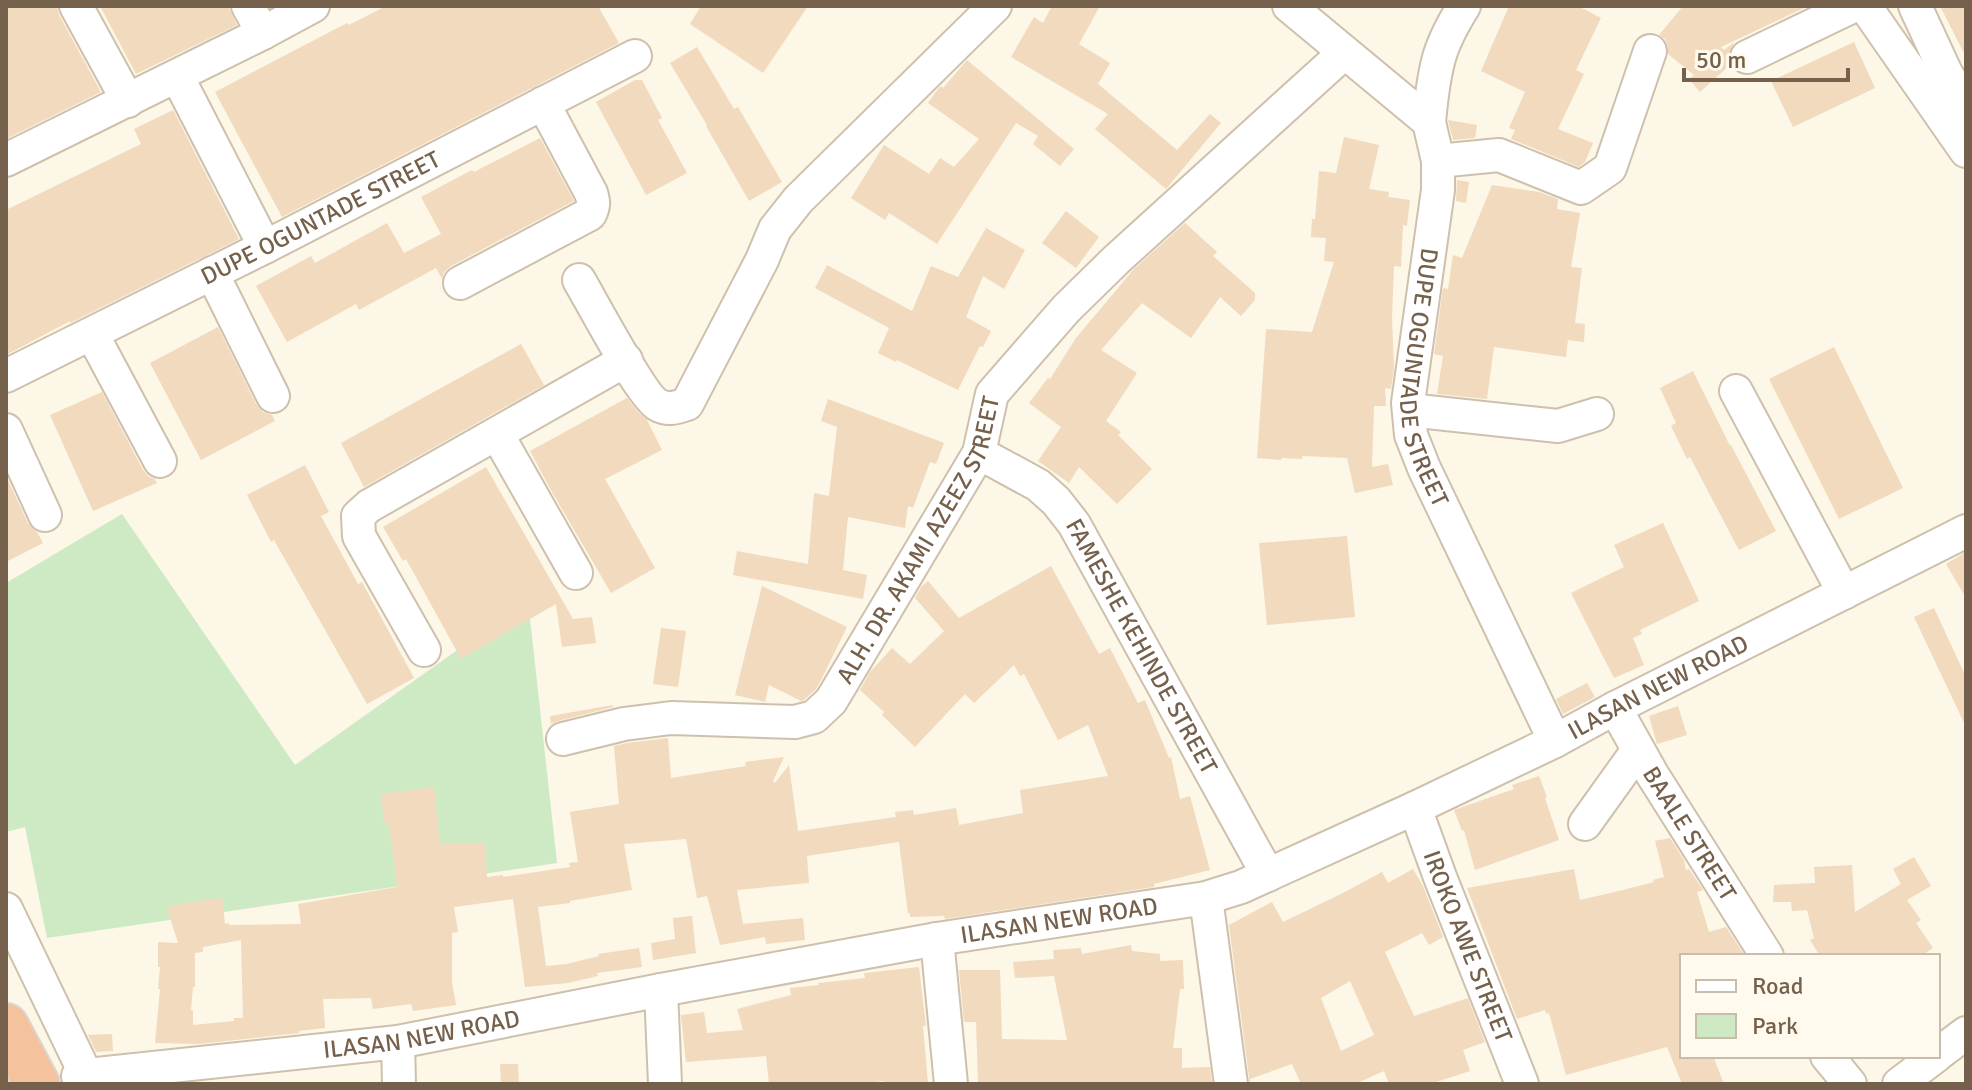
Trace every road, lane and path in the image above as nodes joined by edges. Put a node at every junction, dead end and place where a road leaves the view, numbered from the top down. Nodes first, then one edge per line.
1 (76, 6) edge
2 (313, 6) edge
3 (995, 6) edge
4 (1289, 6) edge
5 (1464, 6) edge
6 (1853, 6) edge
7 (1865, 6) edge
8 (1915, 6) edge
9 (256, 20) edge
10 (1650, 51) dead end
11 (1344, 53) junction
12 (635, 56) dead end
13 (1747, 57) dead end
14 (177, 76) junction
15 (128, 101) junction
16 (543, 103) junction
17 (1966, 105) edge
18 (1429, 122) junction
19 (1966, 151) edge
20 (6, 160) edge
21 (1438, 161) junction
22 (265, 247) junction
23 (212, 273) junction
24 (579, 280) dead end
25 (460, 283) dead end
26 (92, 334) junction
27 (626, 360) junction
28 (6, 376) edge
29 (1736, 391) dead end
30 (273, 396) dead end
31 (1409, 410) junction
32 (1597, 414) dead end
33 (6, 430) edge
34 (497, 434) junction
35 (979, 453) junction
36 (160, 461) dead end
37 (45, 515) dead end
38 (1966, 531) edge
39 (576, 573) dead end
40 (1844, 593) junction
41 (424, 650) dead end
42 (1615, 708) junction
43 (563, 739) dead end
44 (1555, 741) junction
45 (1638, 750) junction
46 (1415, 808) junction
47 (1585, 824) dead end
48 (1268, 875) junction
49 (1206, 898) junction
50 (6, 909) edge
51 (937, 939) junction
52 (1766, 954) edge
53 (661, 990) junction
54 (6, 1026) edge
55 (1966, 1033) edge
56 (398, 1042) junction
57 (1940, 1053) edge
58 (1829, 1058) edge
59 (1933, 1058) edge
60 (138, 1076) edge
61 (67, 1078) edge
62 (399, 1084) edge
63 (665, 1084) edge
64 (951, 1084) edge
65 (1231, 1084) edge
66 (1522, 1084) edge
67 (1850, 1084) edge
68 (1899, 1084) edge

1 - 15 street
2 - 9 street
3 - 27 street
4 - 11 street
5 - 18 street
6 - 13 street
7 - 19 street
8 - 17 street
9 - 14 street
10 - 21 street
11 - 18 street
11 - 35 street, ALH. DR. AKAMI AZEEZ STREET
12 - 16 street, DUPE OGUNTADE STREET
14 - 15 street
14 - 22 street
15 - 20 street
16 - 22 street, DUPE OGUNTADE STREET
16 - 25 street
18 - 21 street, DUPE OGUNTADE STREET
21 - 31 street, DUPE OGUNTADE STREET
22 - 23 street, DUPE OGUNTADE STREET
23 - 26 street, DUPE OGUNTADE STREET
23 - 30 street
24 - 27 street
26 - 28 street, DUPE OGUNTADE STREET
26 - 36 street
27 - 34 street
29 - 40 street
31 - 32 street
31 - 44 street, DUPE OGUNTADE STREET
33 - 37 street
34 - 39 street
34 - 41 street
35 - 43 street, ALH. DR. AKAMI AZEEZ STREET
35 - 48 street, FAMESHE KEHINDE STREET
38 - 40 street, ILASAN NEW ROAD
40 - 42 street, ILASAN NEW ROAD
42 - 44 street, ILASAN NEW ROAD
42 - 45 street, BAALE STREET
44 - 46 street, ILASAN NEW ROAD
45 - 47 street
45 - 52 street, BAALE STREET
46 - 48 street, ILASAN NEW ROAD
46 - 66 street, IROKO AWE STREET
48 - 49 street, ILASAN NEW ROAD
49 - 51 street, ILASAN NEW ROAD
49 - 65 street
50 - 61 street
51 - 53 street, ILASAN NEW ROAD
51 - 64 street
53 - 56 street, ILASAN NEW ROAD
53 - 63 street
54 - 61 highway
55 - 57 street
56 - 60 street, ILASAN NEW ROAD
56 - 62 street
58 - 67 street
59 - 68 street
60 - 61 street, ILASAN NEW ROAD

